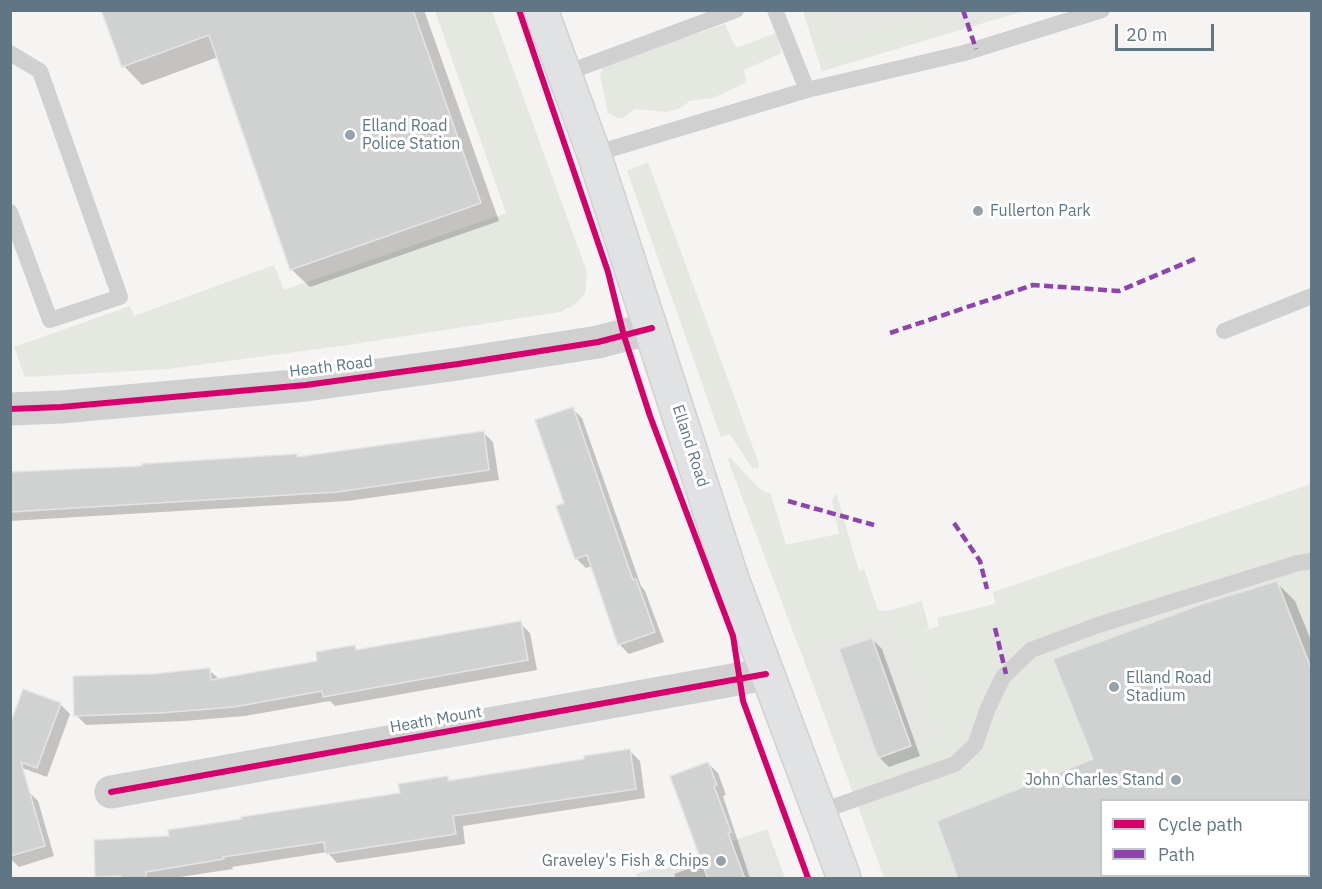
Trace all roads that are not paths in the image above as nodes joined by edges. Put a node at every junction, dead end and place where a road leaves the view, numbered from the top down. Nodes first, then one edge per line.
1 (542, 10) edge
2 (736, 10) edge
3 (775, 10) edge
4 (1102, 10) edge
5 (10, 53) edge
6 (566, 73) junction
7 (807, 90) junction
8 (594, 154) junction
9 (10, 212) edge
10 (1311, 296) edge
11 (652, 328) junction
12 (1224, 331) dead end
13 (10, 409) edge
14 (1311, 561) edge
15 (766, 674) junction
16 (111, 792) dead end
17 (819, 812) junction
18 (844, 879) edge

1 - 6 main road, Elland Road
2 - 6 lane
3 - 7 lane
4 - 7 lane
5 - 9 lane
6 - 8 main road, Elland Road
7 - 8 lane
8 - 11 main road, Elland Road
10 - 12 lane
11 - 13 street, Heath Road
11 - 15 main road, Elland Road
14 - 17 lane
15 - 16 street, Heath Mount
15 - 17 main road, Elland Road
17 - 18 main road, Elland Road

